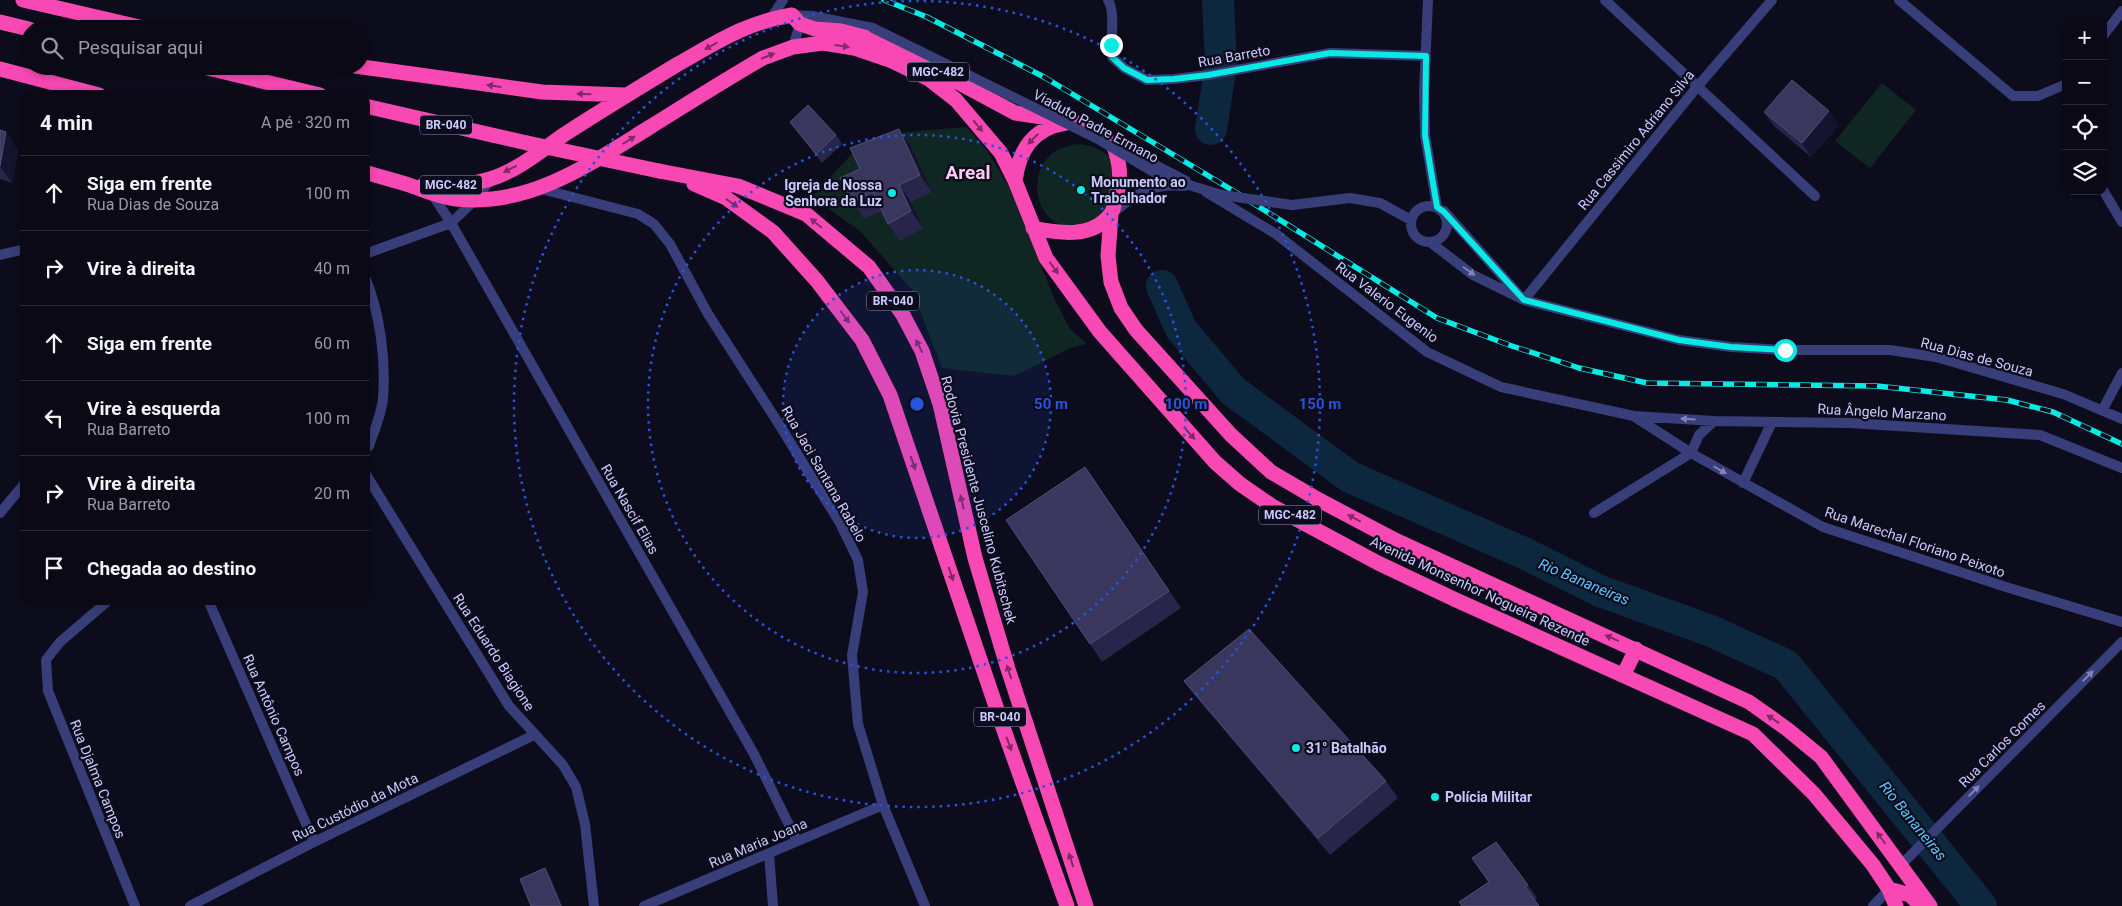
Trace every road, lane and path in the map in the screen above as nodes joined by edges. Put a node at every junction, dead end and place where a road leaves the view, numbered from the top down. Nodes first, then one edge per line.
1 (23, 0) edge
2 (783, 0) edge
3 (1108, 0) edge
4 (1428, 0) edge
5 (1605, 0) edge
6 (1772, 0) edge
7 (1899, 0) edge
8 (2122, 11) edge
9 (771, 18) junction
10 (109, 20) edge
11 (796, 20) junction
12 (0, 22) edge
13 (20, 27) edge
14 (2107, 31) edge
15 (793, 47) junction
16 (1426, 56) junction
17 (370, 68) edge
18 (0, 69) edge
19 (20, 74) edge
20 (23, 75) edge
21 (237, 75) edge
22 (1697, 86) junction
23 (2062, 86) edge
24 (79, 90) edge
25 (299, 90) edge
26 (625, 95) junction
27 (370, 107) edge
28 (1075, 122) junction
29 (567, 133) junction
30 (1113, 144) junction
31 (588, 166) junction
32 (666, 173) junction
33 (370, 174) edge
34 (491, 179) junction
35 (1015, 181) junction
36 (410, 186) junction
37 (1198, 188) junction
38 (541, 189) junction
39 (432, 194) junction
40 (2106, 195) edge
41 (1815, 196) dead end
42 (475, 200) junction
43 (1440, 209) junction
44 (1111, 214) junction
45 (1411, 220) junction
46 (2122, 222) edge
47 (451, 223) junction
48 (1033, 228) junction
49 (1430, 242) junction
50 (20, 250) edge
51 (370, 252) edge
52 (0, 255) edge
53 (370, 294) edge
54 (1524, 300) junction
55 (2122, 373) edge
56 (2103, 409) junction
57 (1634, 416) junction
58 (2122, 418) edge
59 (1714, 421) junction
60 (1772, 422) junction
61 (370, 443) edge
62 (1691, 453) junction
63 (2122, 468) edge
64 (370, 481) edge
65 (1743, 483) junction
66 (20, 489) edge
67 (0, 512) edge
68 (1594, 514) dead end
69 (1393, 539) junction
70 (1378, 563) junction
71 (103, 605) edge
72 (210, 605) edge
73 (2122, 622) edge
74 (2122, 642) edge
75 (1636, 649) junction
76 (1624, 674) junction
77 (534, 734) junction
78 (884, 805) junction
79 (797, 841) junction
80 (314, 842) junction
81 (769, 853) junction
82 (1906, 860) junction
83 (1889, 889) junction
84 (135, 906) edge
85 (190, 906) edge
86 (594, 906) edge
87 (644, 906) edge
88 (774, 906) edge
89 (925, 906) edge
90 (1067, 906) edge
91 (1086, 906) edge
92 (1874, 906) edge
93 (1896, 906) edge
94 (1921, 906) edge
95 (1930, 906) edge

1 - 10 highway
2 - 9 street
3 - 16 street, Rua Barreto
4 - 16 street
5 - 22 street
6 - 22 street, Rua Cassimiro Adriano Silva
7 - 23 street
8 - 14 street
9 - 11 highway, MGC-482
9 -> 26 highway, MGC-482
11 - 15 street
11 - 28 highway, MGC-482
11 - 45 street, Viaduto Padre Ermano, bridge
12 - 13 highway
31 -> 15 highway, MGC-482
15 -> 35 highway, Avenida Monsenhor Nogueira Rezende / MGC-482
16 - 43 street
26 -> 17 highway
18 - 19 highway
20 - 24 highway
21 - 25 highway
22 - 41 street
22 - 54 street, Rua Cassimiro Adriano Silva
26 - 29 highway, MGC-482
27 - 32 highway, Rodovia Presidente Juscelino Kubitschek / BR-040, bridge
28 - 30 highway, MGC-482
28 -> 35 highway
29 - 31 highway
29 -> 34 highway, MGC-482
30 - 37 street, Rua Valerio Eugenio
30 - 44 highway, MGC-482
31 - 38 highway, MGC-482
32 -> 90 highway, Rodovia Presidente Juscelino Kubitschek / BR-040
91 -> 32 highway, Rodovia Presidente Juscelino Kubitschek / BR-040
33 - 36 highway, MGC-482
34 - 36 highway, MGC-482
34 - 42 street
35 - 48 highway, Avenida Monsenhor Nogueira Rezende / MGC-482
36 - 39 highway, MGC-482
37 - 44 street, Rua Valerio Eugenio
37 - 57 street, Rua Valerio Eugenio
38 - 42 highway, MGC-482
38 - 78 street, Rua Jaci Santana Rabelo
39 - 42 highway, MGC-482
39 - 47 street, Rua Nascif Elias
40 - 46 street
42 - 47 street
43 - 45 street
43 - 49 street
43 - 54 street
44 - 48 highway
69 -> 44 highway, Avenida Monsenhor Nogueira Rezende / MGC-482
45 - 49 street
47 - 51 street
47 - 79 street, Rua Nascif Elias
48 -> 70 highway, Avenida Monsenhor Nogueira Rezende / MGC-482
49 -> 54 street, Rua Dias de Souza
50 - 52 street
53 - 61 street
54 - 56 street, Rua Dias de Souza
55 - 56 street
56 - 58 street, Rua Dias de Souza
59 -> 57 street, Rua Ângelo Marzano
57 - 62 street, Rua Marechal Floriano Peixoto
59 - 60 street, Rua Ângelo Marzano
59 - 62 street
60 - 63 street, Rua Ângelo Marzano
60 - 65 street
62 -> 65 street, Rua Marechal Floriano Peixoto
62 - 68 street
64 - 77 street, Rua Eduardo Biagione
65 - 73 street, Rua Marechal Floriano Peixoto
66 - 67 street
69 - 70 highway
75 -> 69 highway, Avenida Monsenhor Nogueira Rezende / MGC-482
70 - 76 highway, Avenida Monsenhor Nogueira Rezende / MGC-482
71 - 84 street, Rua Djalma Campos
72 - 80 street, Rua Antônio Campos
82 -> 74 street, Rua Carlos Gomes
75 - 76 highway
82 -> 75 highway, Avenida Monsenhor Nogueira Rezende / MGC-482
76 - 83 highway, Avenida Monsenhor Nogueira Rezende / MGC-482
77 - 80 street, Rua Custódio da Mota
77 - 86 street, Rua Eduardo Biagione
78 - 79 street, Rua Maria Joana
78 - 89 street, Rua Jaci Santana Rabelo
79 - 81 street, Rua Maria Joana
80 - 85 street, Rua Custódio da Mota
81 - 87 street, Rua Maria Joana
81 - 88 street
82 - 95 highway, Avenida Monsenhor Nogueira Rezende / MGC-482
83 - 92 street
83 - 93 highway, Avenida Monsenhor Nogueira Rezende / MGC-482
83 - 94 highway

